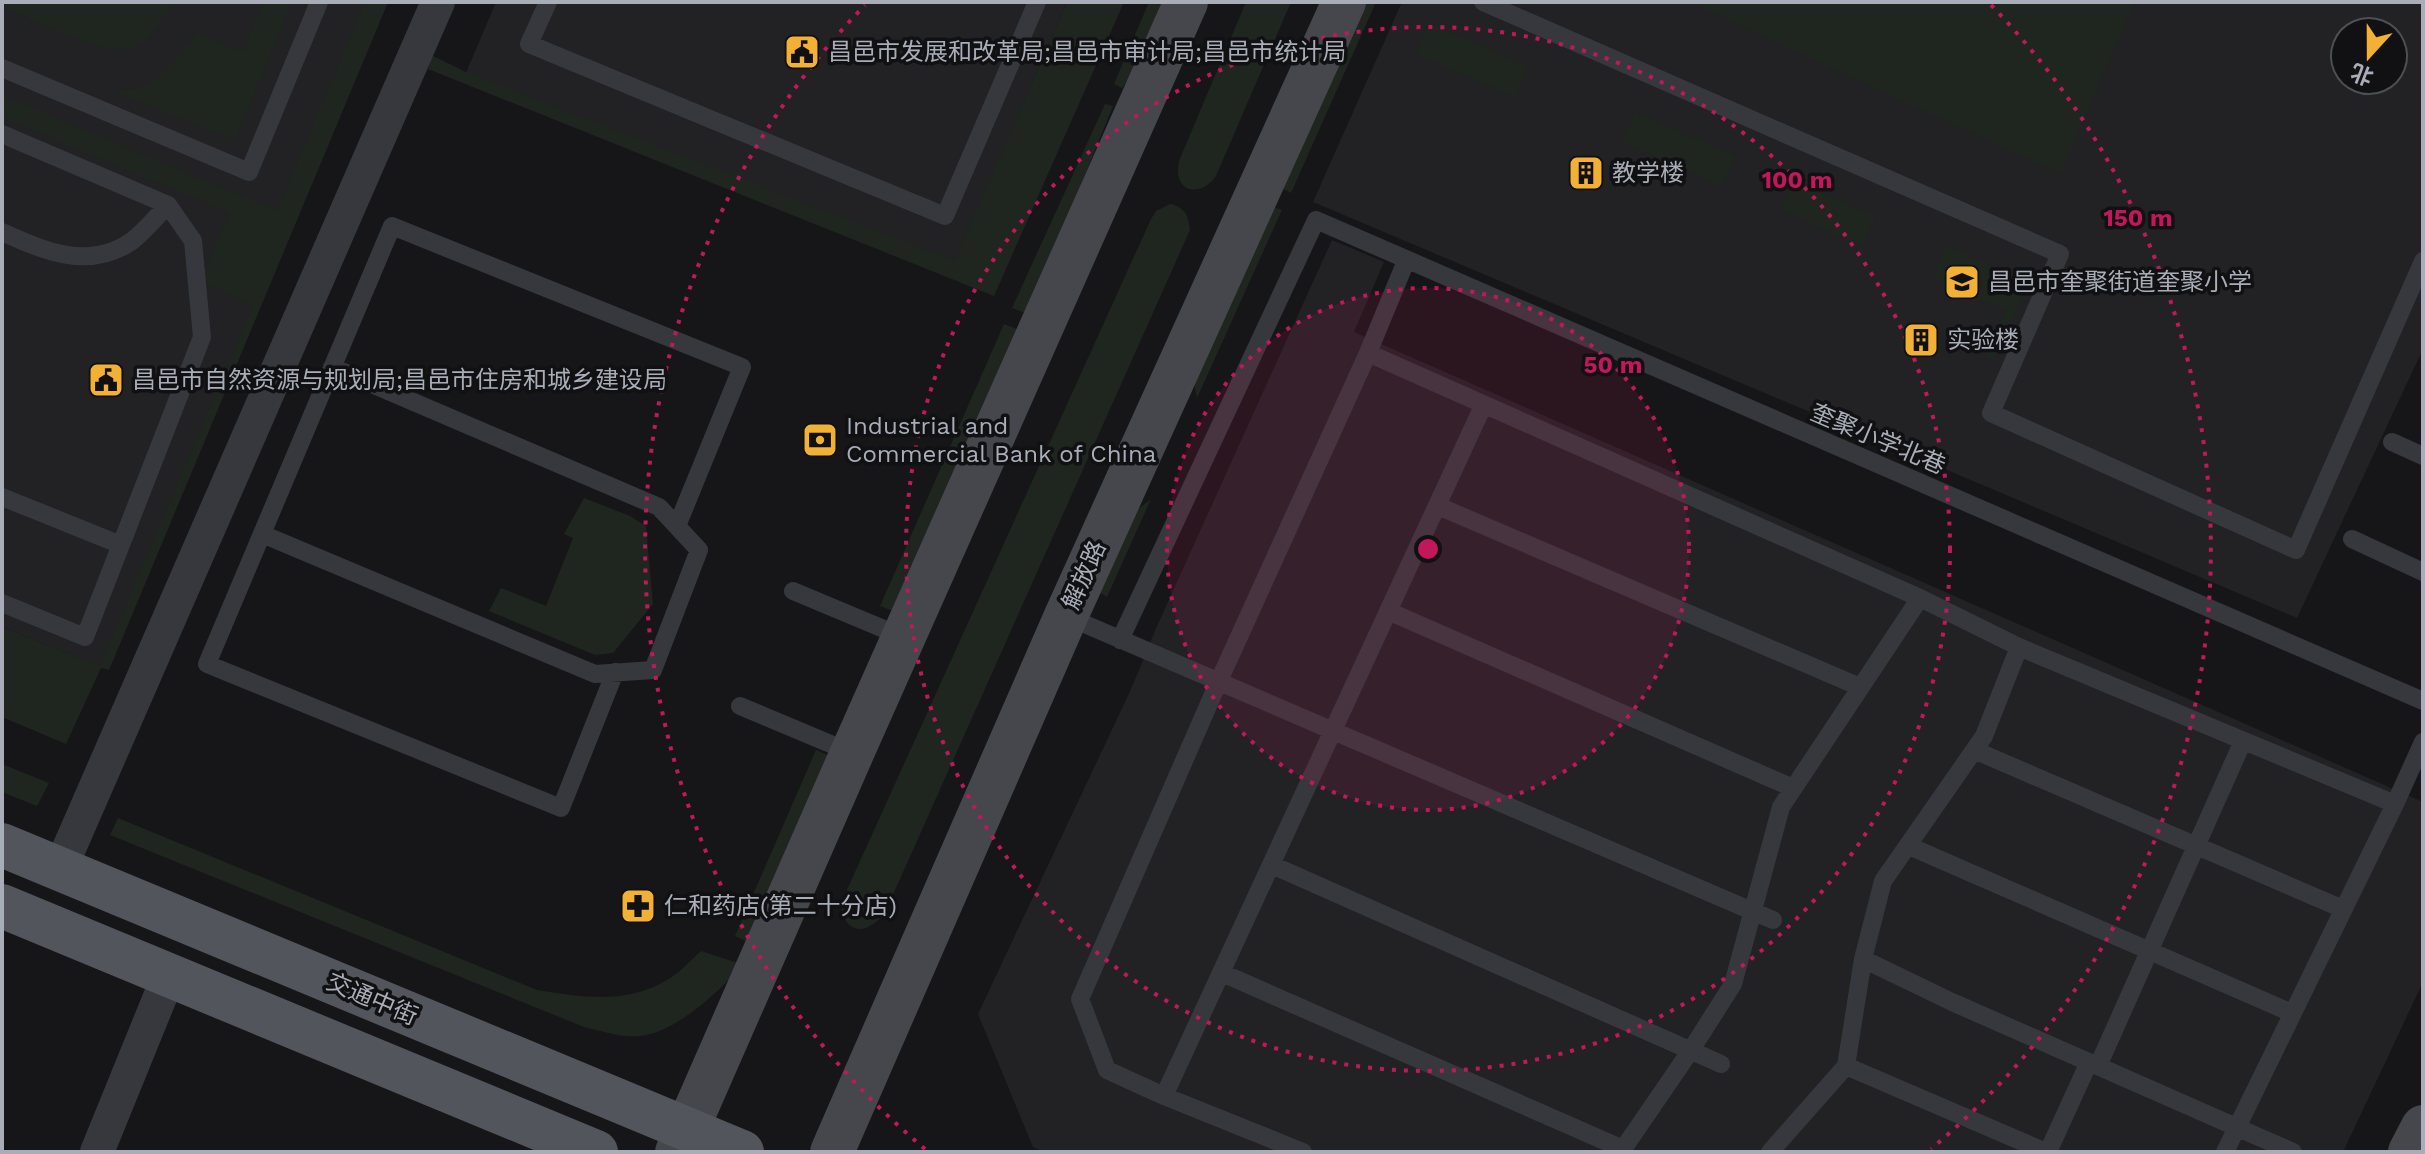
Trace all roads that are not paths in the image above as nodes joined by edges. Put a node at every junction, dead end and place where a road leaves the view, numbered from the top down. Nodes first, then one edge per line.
1 (319, 2) edge
2 (438, 2) edge
3 (548, 2) edge
4 (1037, 2) edge
5 (1186, 2) edge
6 (1344, 2) edge
7 (1483, 2) edge
8 (2, 68) edge
9 (2, 134) edge
10 (168, 205) junction
11 (2, 232) edge
12 (1406, 261) junction
13 (2423, 261) edge
14 (1368, 353) junction
15 (332, 367) junction
16 (1483, 406) junction
17 (2392, 442) dead end
18 (2423, 456) edge
19 (2, 497) edge
20 (1438, 506) junction
21 (677, 526) junction
22 (262, 534) junction
23 (2352, 539) dead end
24 (121, 545) junction
25 (2423, 572) edge
26 (793, 591) dead end
27 (1920, 598) junction
28 (2, 603) edge
29 (1388, 611) junction
30 (1066, 616) junction
31 (903, 637) junction
32 (1120, 640) junction
33 (2019, 647) junction
34 (615, 672) junction
35 (1218, 683) junction
36 (1860, 687) junction
37 (2423, 701) edge
38 (740, 706) dead end
39 (1333, 731) junction
40 (2243, 741) junction
41 (2423, 742) edge
42 (1974, 750) junction
43 (852, 753) junction
44 (1793, 788) junction
45 (2395, 804) junction
46 (2, 845) edge
47 (2196, 845) junction
48 (1909, 846) junction
49 (1272, 865) junction
50 (60, 869) junction
51 (2, 906) edge
52 (2343, 909) junction
53 (1753, 912) junction
54 (1773, 920) dead end
55 (2149, 951) junction
56 (1863, 959) junction
57 (1222, 973) junction
58 (169, 975) junction
59 (2292, 1013) junction
60 (1691, 1050) junction
61 (1721, 1064) dead end
62 (2094, 1064) junction
63 (1846, 1066) junction
64 (1164, 1096) junction
65 (2423, 1127) edge
66 (2236, 1128) junction
67 (682, 1140) edge
68 (1622, 1150) edge
69 (97, 1152) edge
70 (596, 1152) edge
71 (742, 1152) edge
72 (832, 1152) edge
73 (1303, 1152) edge
74 (1770, 1152) edge
75 (2047, 1152) edge
76 (2225, 1152) edge
77 (2293, 1152) edge
78 (2410, 1152) edge

1 - 8 lane
2 - 50 street
3 - 4 lane
5 - 31 street
6 - 30 street, 解放路
7 - 13 lane
9 - 10 lane
10 - 11 lane
10 - 24 lane
12 - 14 lane
12 - 32 lane, 奎聚小学北巷
12 - 37 lane, 奎聚小学北巷
14 - 16 lane
14 - 35 lane
15 - 21 lane
15 - 21 lane
15 - 22 lane
16 - 20 lane
16 - 27 lane
17 - 18 lane
19 - 24 lane
20 - 29 lane
20 - 36 lane
21 - 34 lane
22 - 34 lane
22 - 34 lane
23 - 25 lane
24 - 28 lane
26 - 31 lane
27 - 33 lane
27 - 36 lane
29 - 39 lane
29 - 44 lane
30 - 32 lane
30 - 72 street, 解放路
31 - 43 street
32 - 35 lane
33 - 40 lane
33 - 42 lane
35 - 39 lane
35 - 64 lane
36 - 44 lane
38 - 43 lane
39 - 49 lane
39 - 53 lane
40 - 45 lane
40 - 47 lane
41 - 45 lane
42 - 47 lane
42 - 48 lane
43 - 67 street
44 - 53 lane
45 - 52 lane
46 - 50 main road, 交通中街
47 - 52 lane
47 - 55 lane
48 - 55 lane
48 - 56 lane
49 - 57 lane
49 - 60 lane
50 - 67 main road, 交通中街
51 - 58 main road
52 - 59 lane
53 - 54 lane
53 - 60 lane
55 - 59 lane
55 - 62 lane
56 - 62 lane
56 - 63 lane
57 - 64 lane
57 - 68 lane
58 - 69 street
58 - 70 main road
59 - 66 lane
60 - 61 lane
60 - 68 lane
62 - 66 lane
62 - 75 lane
63 - 74 lane
63 - 75 lane
64 - 73 lane
65 - 78 street
66 - 76 lane
66 - 77 lane
67 - 71 main road, 交通中街

